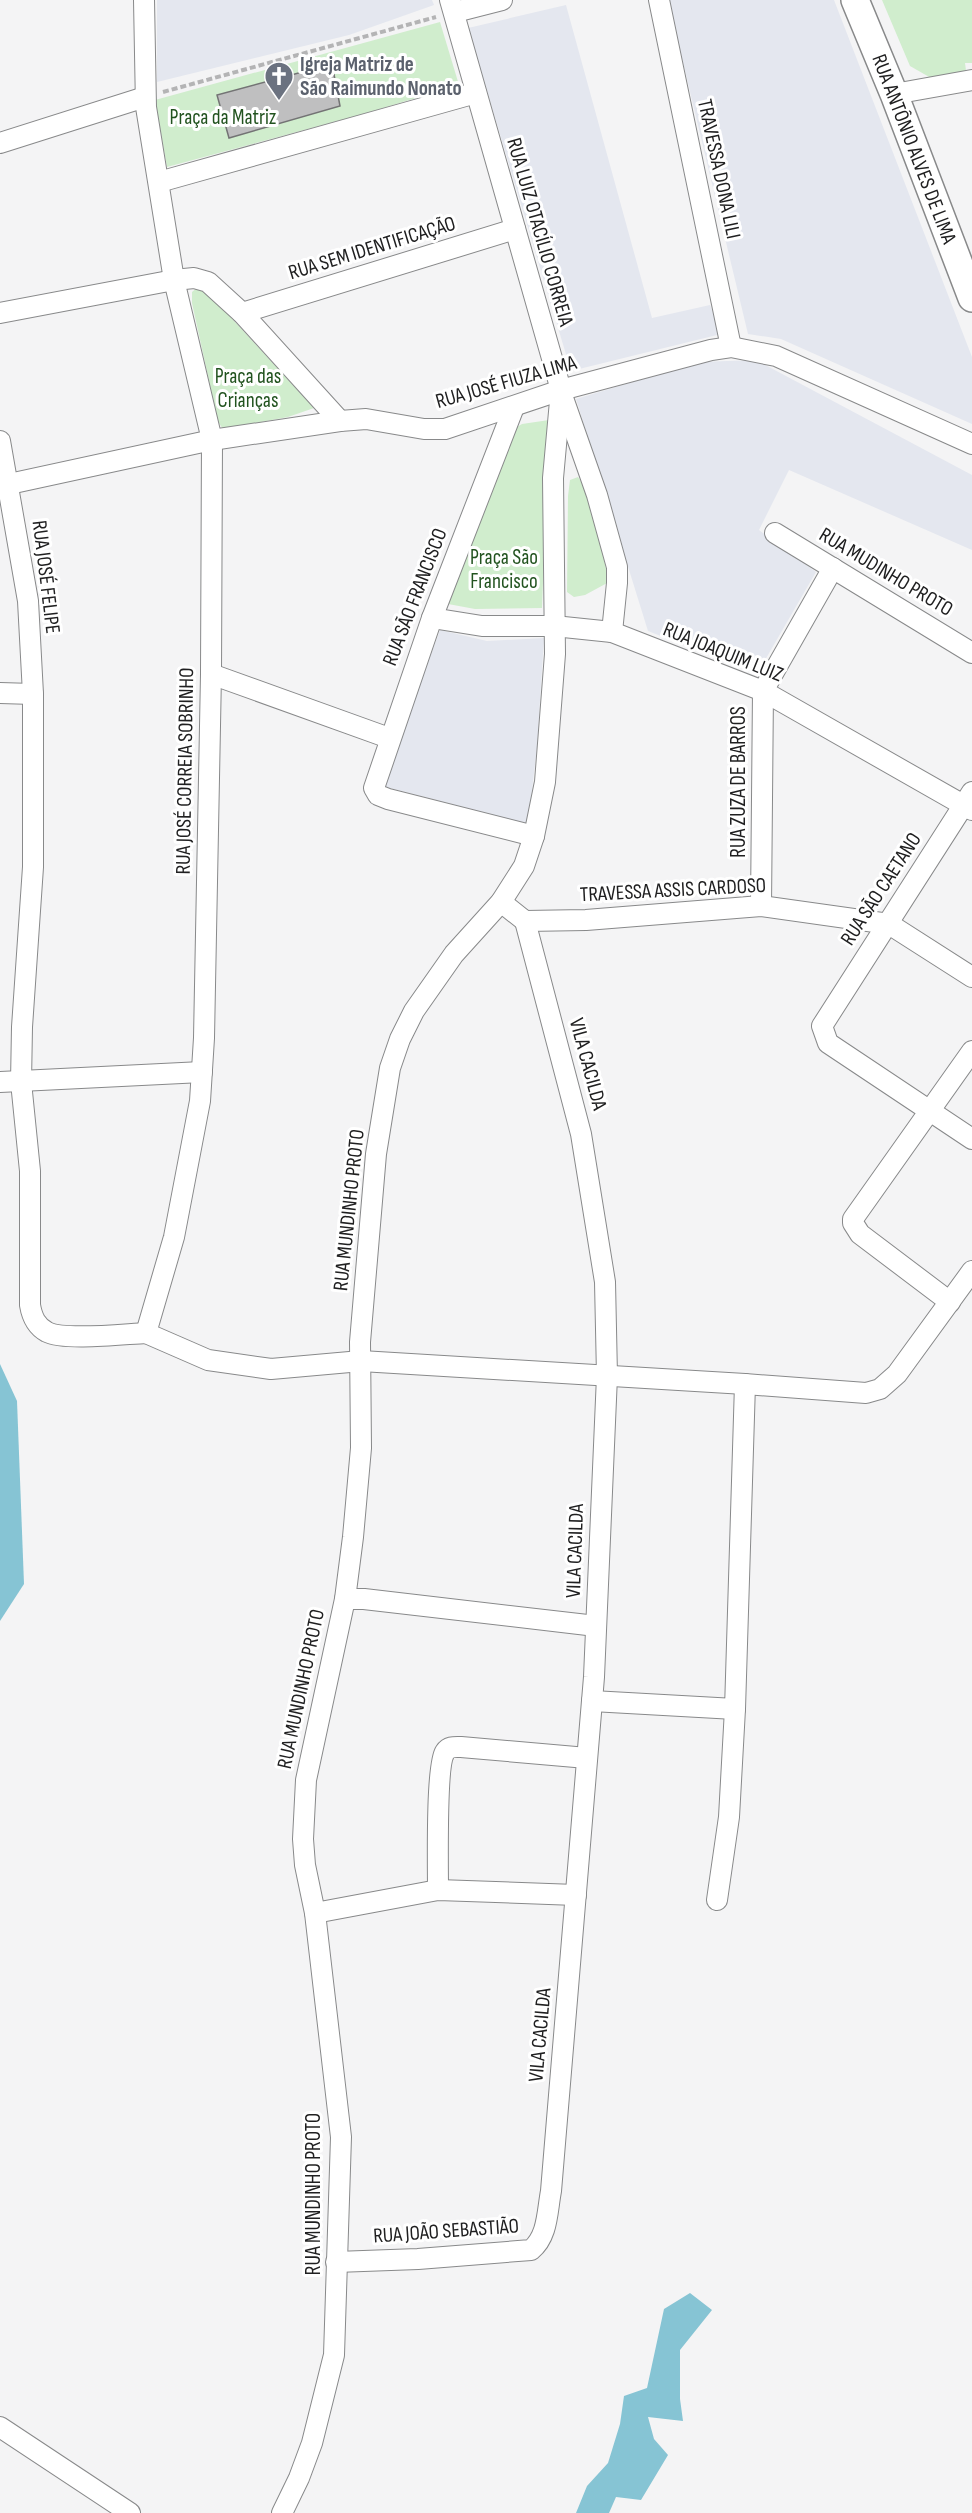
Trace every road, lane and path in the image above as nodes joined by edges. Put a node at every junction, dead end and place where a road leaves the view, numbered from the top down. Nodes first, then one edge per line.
1 (144, 0) edge
2 (502, 0) edge
3 (659, 0) edge
4 (855, 0) edge
5 (452, 6) edge
6 (972, 80) edge
7 (476, 93) junction
8 (894, 94) junction
9 (145, 97) junction
10 (0, 143) edge
11 (159, 182) junction
12 (515, 229) junction
13 (174, 280) junction
14 (972, 298) edge
15 (0, 313) edge
16 (242, 313) junction
17 (731, 347) junction
18 (561, 390) junction
19 (514, 407) junction
20 (340, 421) junction
21 (212, 440) junction
22 (0, 441) edge
23 (972, 444) edge
24 (4, 485) edge
25 (775, 533) dead end
26 (833, 568) junction
27 (432, 618) junction
28 (554, 626) junction
29 (612, 632) junction
30 (972, 653) edge
31 (211, 674) junction
32 (763, 691) junction
33 (0, 693) edge
34 (33, 694) junction
35 (389, 738) junction
36 (969, 802) edge
37 (534, 836) junction
38 (501, 902) junction
39 (761, 906) junction
40 (525, 921) junction
41 (889, 924) junction
42 (972, 977) edge
43 (972, 1051) edge
44 (202, 1072) junction
45 (0, 1082) edge
46 (21, 1082) junction
47 (928, 1110) junction
48 (972, 1139) edge
49 (972, 1271) edge
50 (950, 1302) junction
51 (146, 1333) junction
52 (356, 1361) junction
53 (607, 1376) junction
54 (745, 1384) junction
55 (345, 1599) junction
56 (596, 1626) junction
57 (592, 1701) junction
58 (735, 1709) junction
59 (587, 1758) junction
60 (438, 1890) junction
61 (576, 1895) junction
62 (717, 1899) dead end
63 (315, 1913) junction
64 (551, 2191) joint
65 (336, 2262) junction
66 (0, 2427) edge
67 (130, 2513) edge
68 (282, 2513) edge

1 - 9 street, RUA JOSÉ CORREIA SOBRINHO
2 - 5 street
3 - 17 street, TRAVESSA DONA LILI
4 - 8 main road, RUA ANTÔNIO ALVES DE LIMA
5 - 7 street, RUA LUIZ OTACÍLIO CORREIA
5 - 9 path
6 - 8 street
7 - 11 street
7 - 12 street, RUA LUIZ OTACÍLIO CORREIA
8 - 14 main road, RUA ANTÔNIO ALVES DE LIMA
9 - 10 street
9 - 11 street, RUA JOSÉ CORREIA SOBRINHO
11 - 13 street, RUA JOSÉ CORREIA SOBRINHO
12 - 16 street, RUA SEM IDENTIFICAÇÃO
12 - 18 street, RUA LUIZ OTACÍLIO CORREIA
13 - 15 street
13 - 16 street
13 - 21 street, RUA JOSÉ CORREIA SOBRINHO
16 - 20 street
17 - 18 street, RUA JOSÉ FIUZA LIMA
17 - 23 street, RUA JOSÉ FIUZA LIMA
18 - 19 street, RUA JOSÉ FIUZA LIMA
18 - 28 street, RUA LUIZ OTACÍLIO CORREIA
18 - 29 street
19 - 20 street, RUA JOSÉ FIUZA LIMA
19 - 27 street, RUA SÃO FRANCISCO
20 - 21 street, RUA JOSÉ FIUZA LIMA
21 - 24 street, RUA JOSÉ FIUZA LIMA
21 - 31 street, RUA JOSÉ CORREIA SOBRINHO
22 - 24 street, RUA JOSÉ FELIPE
24 - 34 street, RUA JOSÉ FELIPE
25 - 26 street, RUA MUDINHO PROTO
26 - 30 street, RUA MUDINHO PROTO
26 - 32 street, RUA ZUZA DE BARROS
27 - 28 street, RUA JOAQUIM LUIZ
27 - 35 street, RUA SÃO FRANCISCO
28 - 29 street, RUA JOAQUIM LUIZ
28 - 37 street, RUA LUIZ OTACÍLIO CORREIA
29 - 32 street, RUA JOAQUIM LUIZ
31 - 35 street
31 - 44 street, RUA JOSÉ CORREIA SOBRINHO
32 - 36 street, RUA JOAQUIM LUIZ
32 - 39 street, RUA ZUZA DE BARROS
33 - 34 street
34 - 46 street, RUA JOSÉ FELIPE
35 - 37 street, RUA SÃO FRANCISCO
36 - 41 street, RUA SÃO CAETANO
37 - 38 street, RUA LUIZ OTACÍLIO CORREIA
38 - 40 street
38 - 52 street, RUA MUNDINHO PROTO
39 - 40 street, TRAVESSA ASSIS CARDOSO
39 - 41 street, TRAVESSA ASSIS CARDOSO
40 - 53 street, VILA CACILDA
41 - 42 street
41 - 47 street, RUA SÃO CAETANO
43 - 47 street
44 - 46 street
44 - 51 street, RUA JOSÉ CORREIA SOBRINHO
45 - 46 street
46 - 51 street, RUA JOSÉ FELIPE
47 - 48 street
47 - 50 street
49 - 50 street
50 - 54 street
51 - 52 street
52 - 53 street
52 - 55 street, RUA MUNDINHO PROTO
53 - 54 street
53 - 56 street, VILA CACILDA
54 - 58 street
55 - 56 street
55 - 63 street, RUA MUNDINHO PROTO
56 - 57 street, VILA CACILDA
57 - 58 street
57 - 59 street, VILA CACILDA
58 - 62 street
59 - 60 street
59 - 61 street, VILA CACILDA
60 - 61 street
60 - 63 street
61 - 64 street, VILA CACILDA
63 - 65 street, RUA MUNDINHO PROTO
64 - 65 street, RUA JOÃO SEBASTIÃO
65 - 68 street, RUA MUNDINHO PROTO
66 - 67 street

